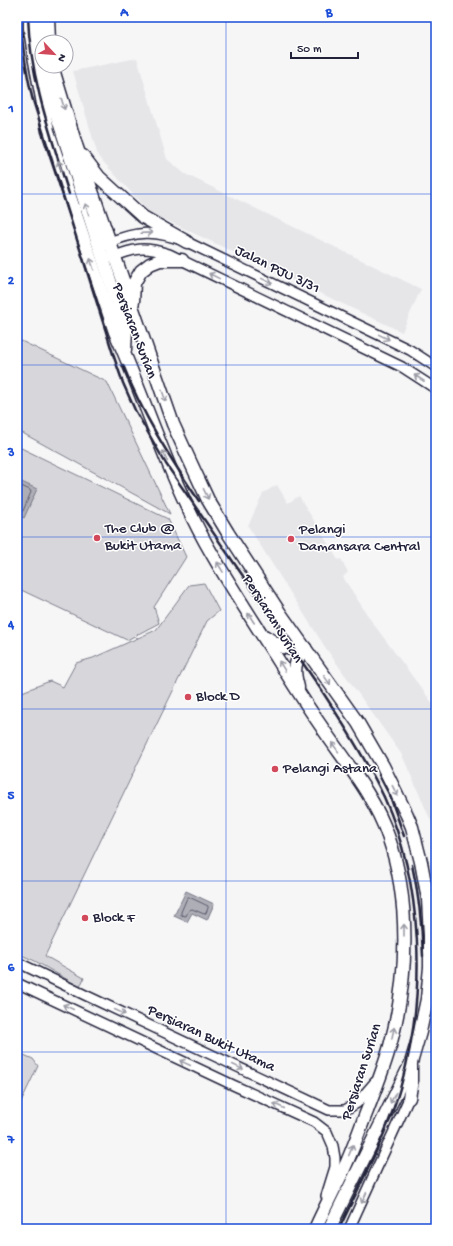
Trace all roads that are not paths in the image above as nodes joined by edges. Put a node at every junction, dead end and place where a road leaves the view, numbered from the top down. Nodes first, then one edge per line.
1 (23, 17) edge
2 (38, 17) edge
3 (48, 17) edge
4 (30, 23) edge
5 (40, 34) edge
6 (49, 34) edge
7 (46, 74) edge
8 (54, 74) edge
9 (76, 145) junction
10 (187, 242) junction
11 (104, 244) junction
12 (109, 259) junction
13 (182, 260) junction
14 (132, 306) junction
15 (124, 353) junction
16 (436, 367) edge
17 (436, 389) edge
18 (262, 635) junction
19 (305, 648) junction
20 (302, 697) junction
21 (17, 962) edge
22 (17, 983) edge
23 (411, 1063) junction
24 (382, 1070) junction
25 (409, 1098) joint
26 (316, 1226) edge
27 (329, 1229) edge
28 (349, 1229) edge

1 - 4 main road
2 - 5 main road
3 - 6 main road
15 -> 4 main road, Persiaran Surian
11 -> 7 main road
8 -> 9 main road
9 - 10 main road
9 - 11 main road
11 -> 10 street, Jalan PJU 3/31
10 -> 16 street, Jalan PJU 3/31
11 - 12 main road
12 - 13 street
12 - 14 main road, Persiaran Surian
12 - 15 main road
13 - 14 main road
17 -> 13 street
14 -> 19 main road, Persiaran Surian
18 -> 15 main road, Persiaran Surian
18 - 19 main road
20 -> 18 main road, Persiaran Surian
19 - 20 main road
19 -> 23 main road, Persiaran Surian
24 -> 20 main road, Persiaran Surian
21 -> 24 street, Persiaran Bukit Utama
26 -> 22 street
23 - 25 main road
23 -> 27 main road, Persiaran Surian
26 -> 24 main road, Persiaran Surian
25 -> 28 street

